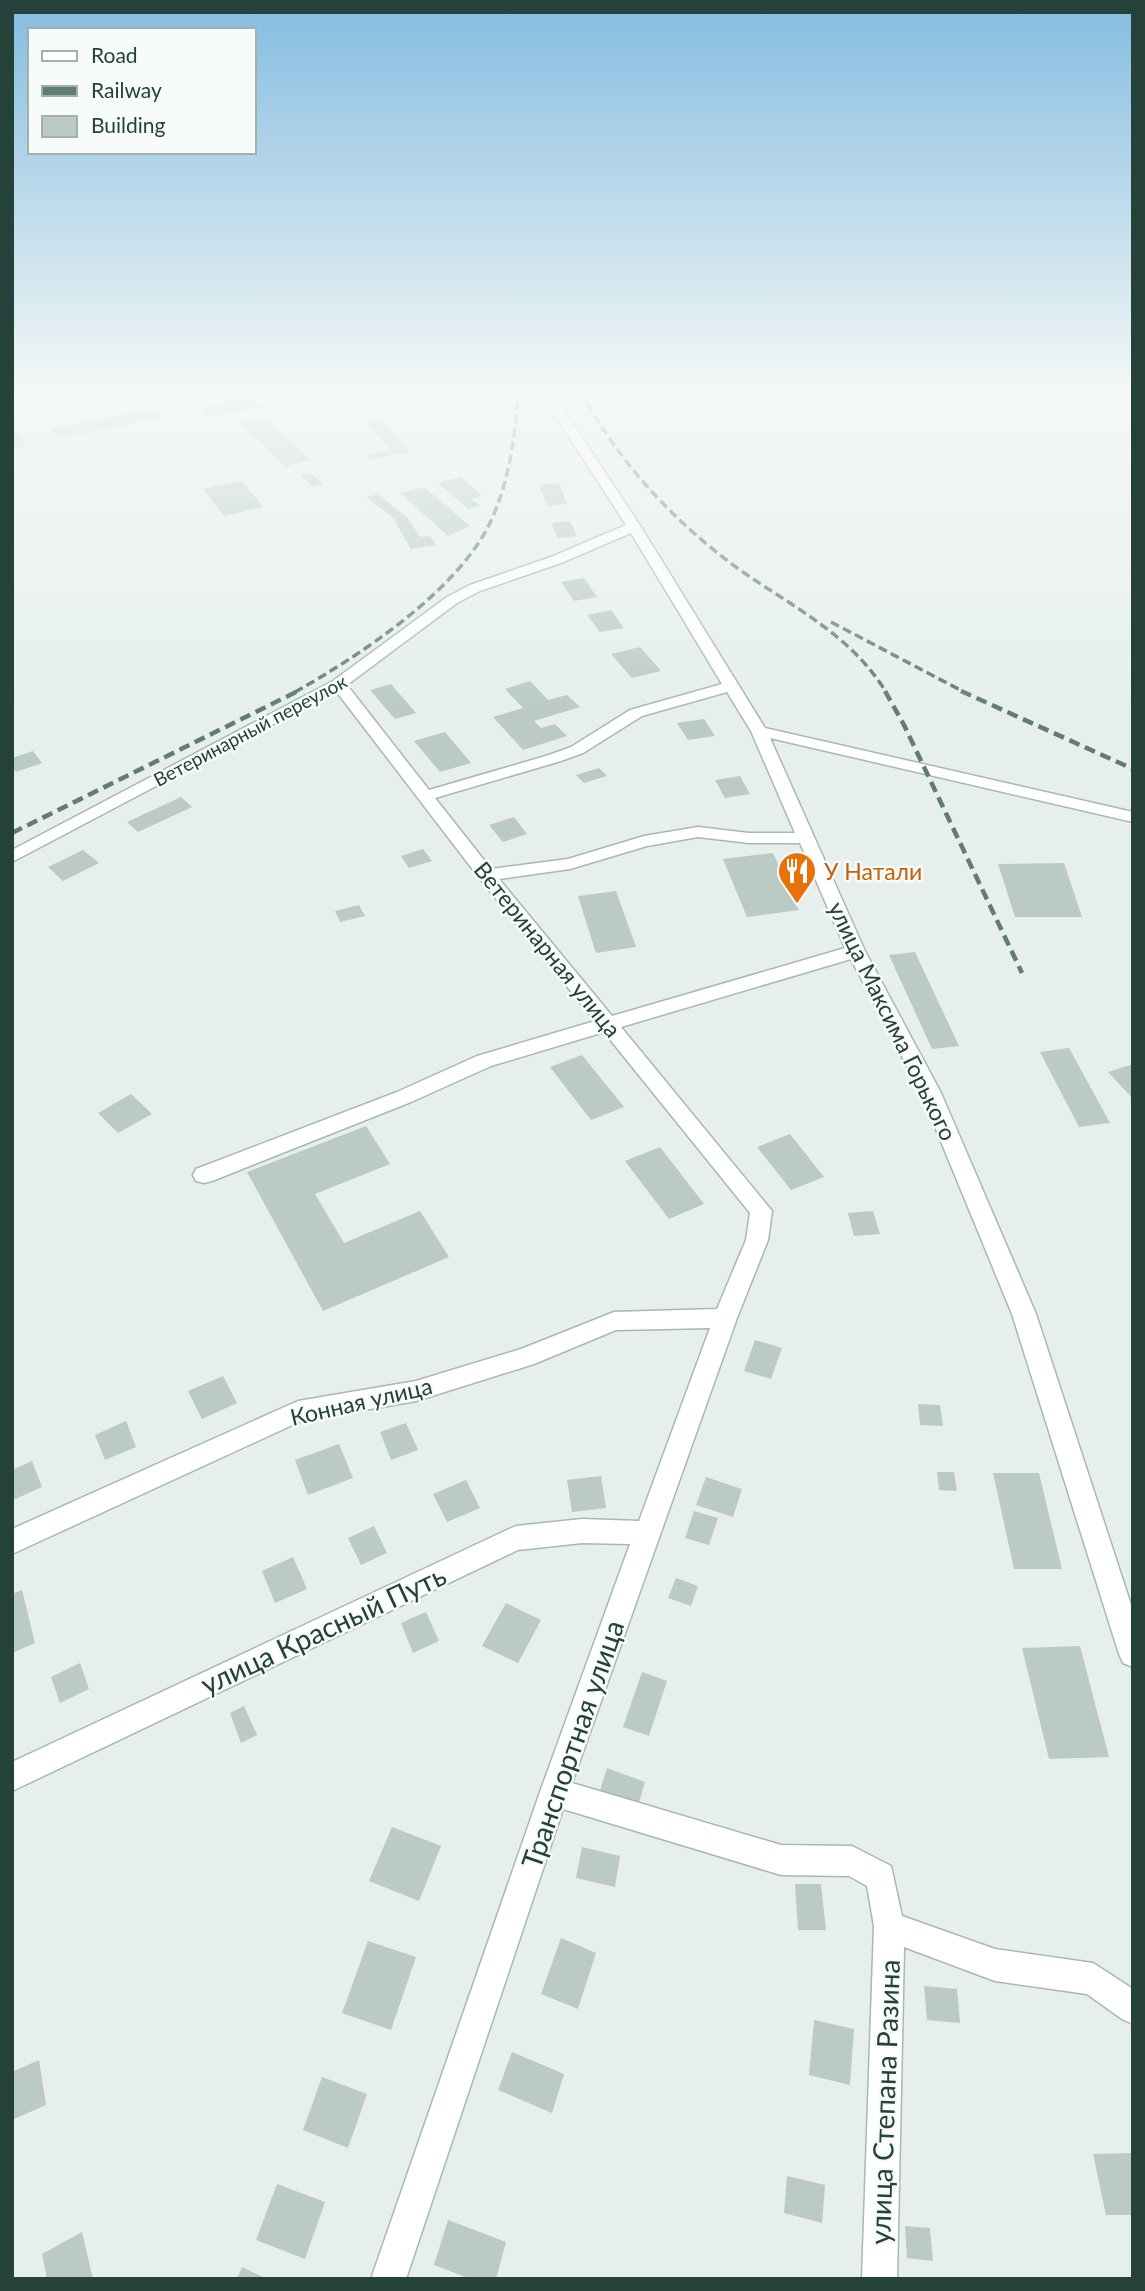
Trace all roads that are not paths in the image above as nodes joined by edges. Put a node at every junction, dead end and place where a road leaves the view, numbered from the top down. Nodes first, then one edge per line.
1 (616, 499) edge
2 (634, 527) junction
3 (338, 684) junction
4 (732, 686) junction
5 (759, 731) junction
6 (425, 796) junction
7 (1133, 817) edge
8 (807, 838) junction
9 (12, 856) edge
10 (486, 875) junction
11 (856, 951) junction
12 (608, 1024) junction
13 (204, 1175) dead end
14 (761, 1211) joint
15 (725, 1318) junction
16 (647, 1533) junction
17 (12, 1542) edge
18 (1133, 1654) edge
19 (12, 1777) edge
20 (554, 1792) junction
21 (889, 1926) junction
22 (1133, 2008) edge
23 (388, 2279) edge
24 (878, 2279) edge

1 - 2 street, улица Максима Горького
2 - 3 street, Ветеринарный переулок
2 - 4 street, улица Максима Горького
3 - 6 street, Ветеринарная улица
3 - 9 street, Ветеринарный переулок
4 - 5 street, улица Максима Горького
4 - 6 street
5 - 7 street
5 - 8 street, улица Максима Горького
6 - 10 street, Ветеринарная улица
8 - 10 street
8 - 11 street, улица Максима Горького
10 - 12 street, Ветеринарная улица
11 - 12 street
11 - 18 street, улица Максима Горького
12 - 13 street
12 - 14 street, Ветеринарная улица
14 - 15 street, Транспортная улица
15 - 16 street, Транспортная улица
15 - 17 street, Конная улица
16 - 19 street, улица Красный Путь
16 - 20 street, Транспортная улица
20 - 21 street, улица Степана Разина
20 - 23 street, Транспортная улица
21 - 22 street
21 - 24 street, улица Степана Разина

